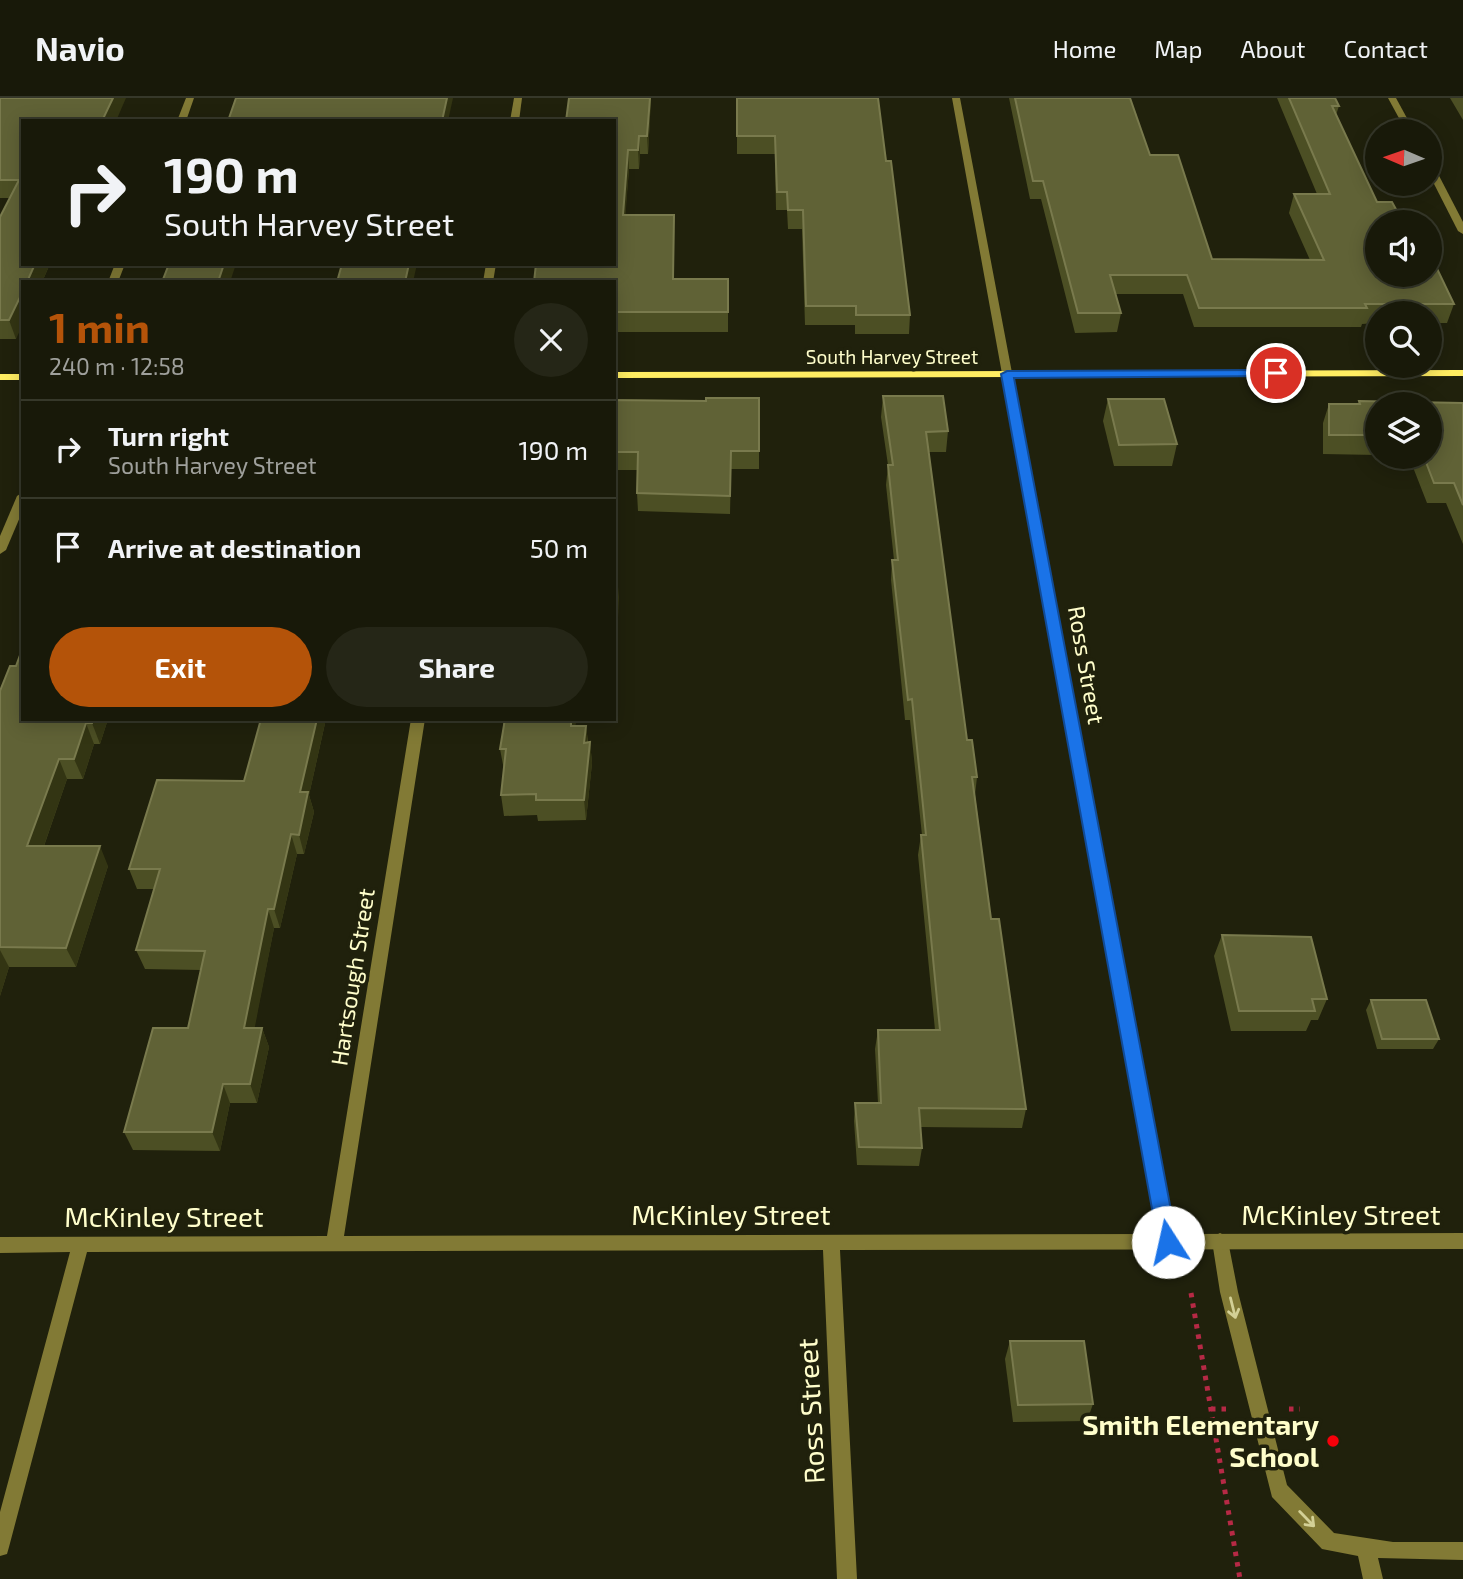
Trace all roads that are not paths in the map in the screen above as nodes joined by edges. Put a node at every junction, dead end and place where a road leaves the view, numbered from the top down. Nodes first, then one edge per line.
1 (190, 98) edge
2 (518, 98) edge
3 (956, 98) edge
4 (1392, 98) edge
5 (182, 119) edge
6 (514, 119) edge
7 (1403, 119) edge
8 (1442, 191) edge
9 (1463, 230) edge
10 (1463, 373) edge
11 (1007, 374) junction
12 (616, 375) edge
13 (0, 377) edge
14 (21, 377) edge
15 (21, 500) edge
16 (0, 550) edge
17 (418, 721) edge
18 (831, 1241) junction
19 (1220, 1241) junction
20 (1463, 1241) edge
21 (335, 1242) junction
22 (1168, 1242) junction
23 (81, 1244) junction
24 (0, 1245) edge
25 (0, 1547) edge
26 (1366, 1547) junction
27 (1463, 1551) edge
28 (847, 1579) edge
29 (1373, 1579) edge

1 - 5 street
2 - 6 street
3 - 11 street, Ross Street
4 - 7 street
8 - 9 street
10 - 11 street, South Harvey Street
11 - 12 street, South Harvey Street
11 - 22 street, Ross Street
13 - 14 street
15 - 16 street
17 - 21 street, Hartsough Street
18 - 21 street, McKinley Street
18 - 22 street, McKinley Street
18 - 28 street, Ross Street
19 - 20 street, McKinley Street
19 - 22 street, McKinley Street
19 -> 26 street
21 - 23 street, McKinley Street
23 - 24 street, McKinley Street
23 - 25 street
26 - 27 street
26 - 29 street

